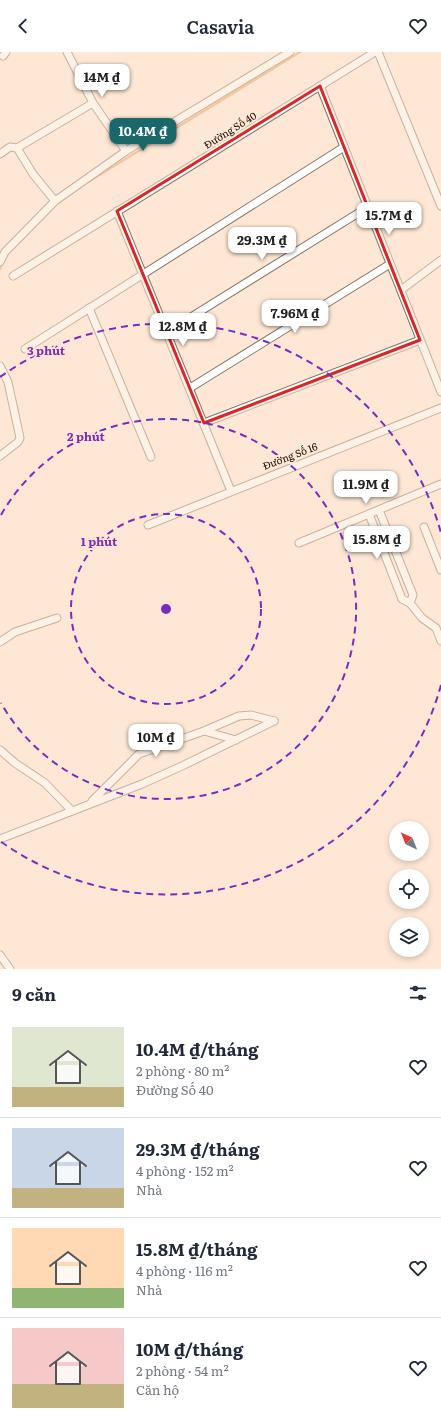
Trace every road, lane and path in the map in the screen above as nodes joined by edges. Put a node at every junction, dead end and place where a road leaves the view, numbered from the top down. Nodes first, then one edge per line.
1 (67, 52) edge
2 (290, 52) edge
3 (377, 52) edge
4 (320, 86) junction
5 (93, 103) junction
6 (344, 147) junction
7 (17, 148) junction
8 (126, 151) junction
9 (0, 154) edge
10 (55, 201) junction
11 (441, 206) edge
12 (368, 207) junction
13 (117, 211) junction
14 (441, 260) edge
15 (0, 262) edge
16 (390, 264) junction
17 (143, 274) junction
18 (13, 276) dead end
19 (401, 290) junction
20 (89, 308) junction
21 (167, 332) junction
22 (420, 340) junction
23 (25, 349) dead end
24 (0, 366) edge
25 (190, 388) junction
26 (441, 392) edge
27 (441, 408) edge
28 (204, 423) junction
29 (0, 456) edge
30 (151, 457) dead end
31 (441, 484) edge
32 (232, 490) junction
33 (379, 510) junction
34 (369, 514) junction
35 (148, 525) dead end
36 (424, 527) dead end
37 (299, 544) dead end
38 (441, 570) edge
39 (410, 603) junction
40 (57, 618) dead end
41 (438, 627) edge
42 (441, 641) edge
43 (0, 642) edge
44 (204, 731) junction
45 (236, 740) junction
46 (0, 750) edge
47 (89, 804) junction
48 (72, 811) junction
49 (0, 839) edge
50 (0, 955) edge
51 (10, 969) edge

1 - 5 street
2 - 8 street
3 - 4 street, Đường Số 40
3 - 11 street
4 - 6 street
4 - 13 street, Đường Số 40
5 - 7 street
5 - 8 street
6 - 12 street
6 - 17 street
7 - 9 street
7 - 10 street
8 - 10 street
10 - 15 street
12 - 16 street
12 - 21 street
13 - 17 street
13 - 18 street, Đường Số 40
14 - 19 street
16 - 19 street
16 - 25 street
17 - 20 street
17 - 21 street
19 - 22 street
20 - 23 street
20 - 30 street
21 - 25 street
22 - 26 street
22 - 28 street
24 - 29 street
25 - 28 street
27 - 32 street, Đường Số 16
28 - 32 street
31 - 33 street
32 - 35 street, Đường Số 16
33 - 34 street
33 - 39 street
34 - 37 street
34 - 39 street
36 - 38 street
39 - 41 street
40 - 43 street
41 - 42 street
44 - 45 street
44 - 45 street
44 - 47 street
45 - 47 street
46 - 48 street
47 - 48 street
48 - 49 street
50 - 51 street

